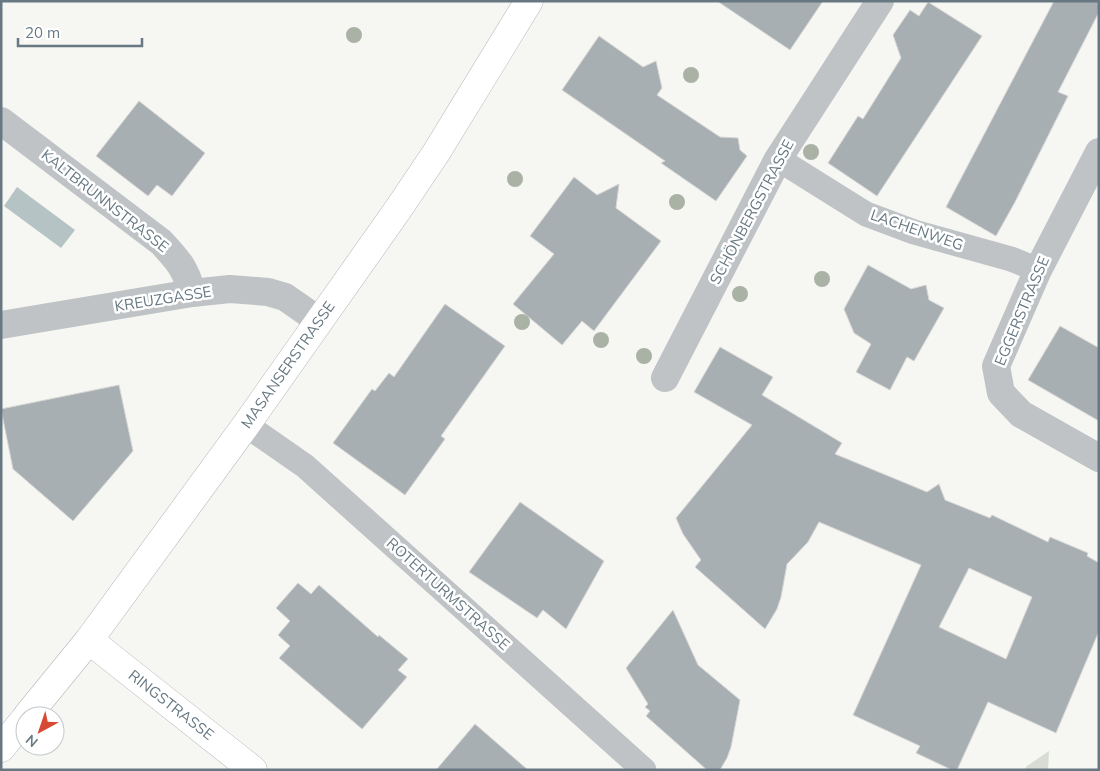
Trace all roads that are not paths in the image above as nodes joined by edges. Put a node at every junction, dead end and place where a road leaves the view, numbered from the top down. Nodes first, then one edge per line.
1 (529, 1) edge
2 (880, 1) edge
3 (1, 121) edge
4 (1099, 152) edge
5 (778, 159) junction
6 (1038, 270) junction
7 (192, 293) junction
8 (318, 320) junction
9 (1, 325) edge
10 (665, 378) dead end
11 (246, 424) junction
12 (1099, 458) edge
13 (89, 640) junction
14 (36, 706) edge
15 (15, 731) edge
16 (1, 748) edge
17 (253, 770) edge
18 (644, 770) edge

1 - 8 main road, MASANSERSTRASSE
2 - 5 street, SCHÖNBERGSTRASSE
3 - 7 street, KALTBRUNNSTRASSE
4 - 6 street, EGGERSTRASSE
5 - 6 lane, LACHENWEG
5 - 10 street, SCHÖNBERGSTRASSE
6 - 12 street, EGGERSTRASSE
7 - 8 street, KREUZGASSE
7 - 9 street, KREUZGASSE
8 - 11 main road, MASANSERSTRASSE
11 - 13 main road, MASANSERSTRASSE
11 - 18 lane, ROTERTURMSTRASSE
13 - 14 main road, MASANSERSTRASSE
13 - 17 main road, RINGSTRASSE
15 - 16 main road

